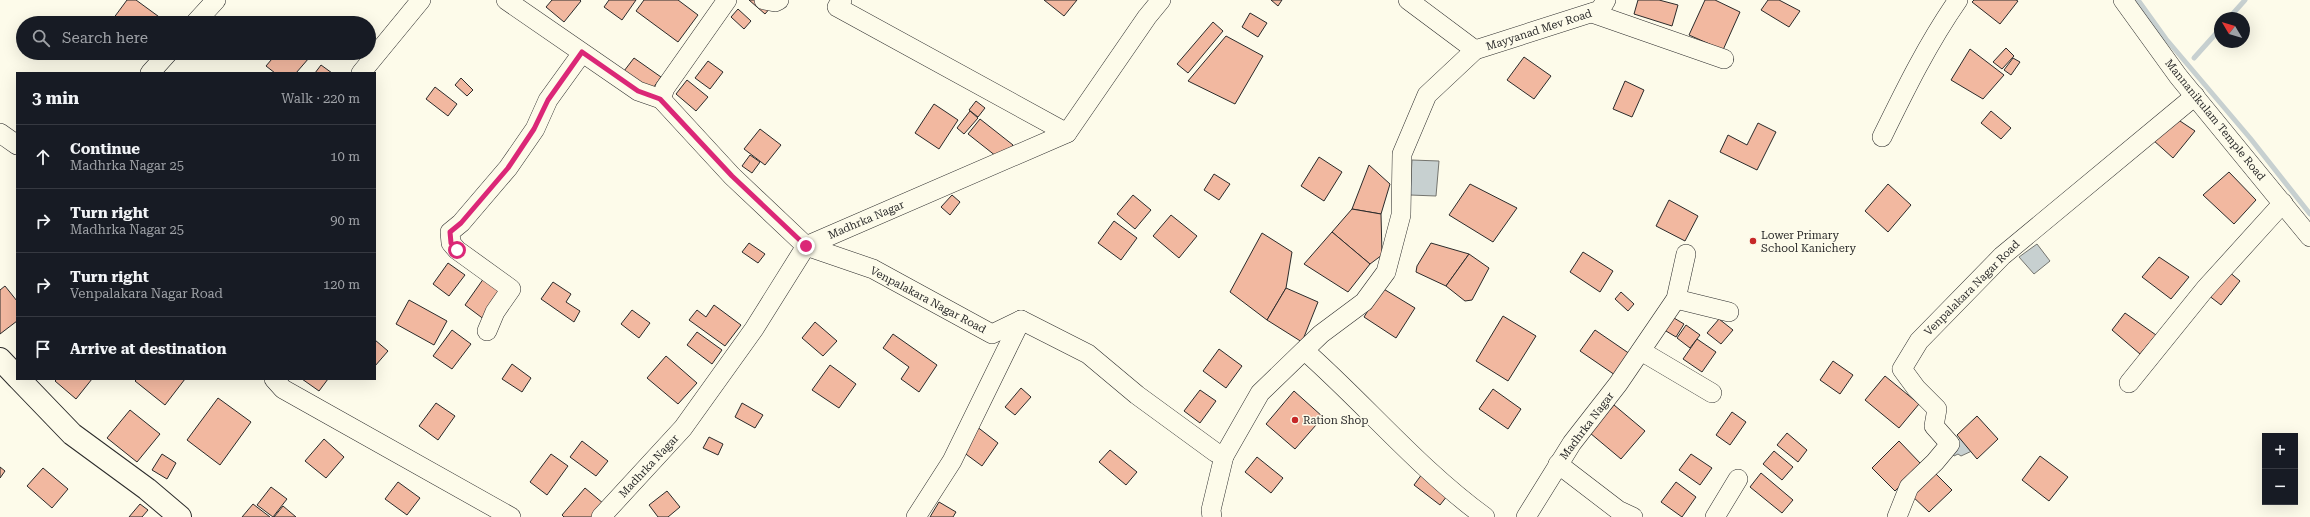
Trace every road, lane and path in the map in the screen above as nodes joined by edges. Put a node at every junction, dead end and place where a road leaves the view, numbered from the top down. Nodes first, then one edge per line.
1 (216, 0) edge
2 (421, 0) edge
3 (506, 0) edge
4 (727, 0) edge
5 (764, 0) edge
6 (779, 0) edge
7 (842, 0) edge
8 (1161, 0) edge
9 (1408, 0) edge
10 (1606, 0) edge
11 (1958, 0) edge
12 (2123, 0) edge
13 (1592, 13) junction
14 (201, 16) edge
15 (1475, 50) junction
16 (582, 52) junction
17 (376, 55) edge
18 (1724, 59) dead end
19 (162, 60) edge
20 (372, 60) edge
21 (151, 72) edge
22 (362, 72) edge
23 (2195, 96) junction
24 (660, 99) junction
25 (0, 133) edge
26 (1067, 133) junction
27 (1882, 137) dead end
28 (16, 144) edge
29 (2282, 203) junction
30 (2310, 237) edge
31 (806, 246) junction
32 (1686, 254) dead end
33 (1676, 300) junction
34 (1729, 312) dead end
35 (1022, 320) junction
36 (487, 331) dead end
37 (1305, 351) junction
38 (1641, 351) junction
39 (0, 359) edge
40 (16, 376) edge
41 (20, 380) edge
42 (275, 380) edge
43 (2129, 383) dead end
44 (1712, 393) dead end
45 (1226, 452) junction
46 (1558, 464) junction
47 (1738, 479) dead end
48 (180, 517) edge
49 (511, 517) edge
50 (601, 517) edge
51 (916, 517) edge
52 (1212, 517) edge
53 (1485, 517) edge
54 (1526, 517) edge
55 (1633, 517) edge
56 (1715, 517) edge
57 (1897, 517) edge

1 - 14 street
2 - 17 street
3 - 16 street, Venpalakara Nagar Road
4 - 24 street
5 - 6 street
7 - 26 street
8 - 26 street
9 - 15 street
10 - 13 street, Mayyanad Mev Road
11 - 27 street
12 - 23 street, Mannanikulam Temple Road
13 - 15 street, Mayyanad Mev Road
13 - 18 street
15 - 37 street, Mayyanad Mev Road
16 - 24 street, Venpalakara Nagar Road
16 - 36 street
19 - 21 street
20 - 22 street
23 - 29 street, Mannanikulam Temple Road
23 - 57 street, Venpalakara Nagar Road
24 - 31 street, Venpalakara Nagar Road
25 - 28 street
26 - 31 street, Madhrka Nagar
29 - 30 street, Mannanikulam Temple Road
29 - 43 street
31 - 35 street, Venpalakara Nagar Road
31 - 50 street, Madhrka Nagar
32 - 33 street
33 - 34 street
33 - 38 street
35 - 45 street
35 - 51 street
37 - 45 street
37 - 53 street
38 - 44 street
38 - 46 street, Madhrka Nagar
39 - 40 main road
41 - 48 main road
42 - 49 street
45 - 52 street
46 - 54 street, Madhrka Nagar
46 - 55 street, Madhrka Nagar
47 - 56 street

